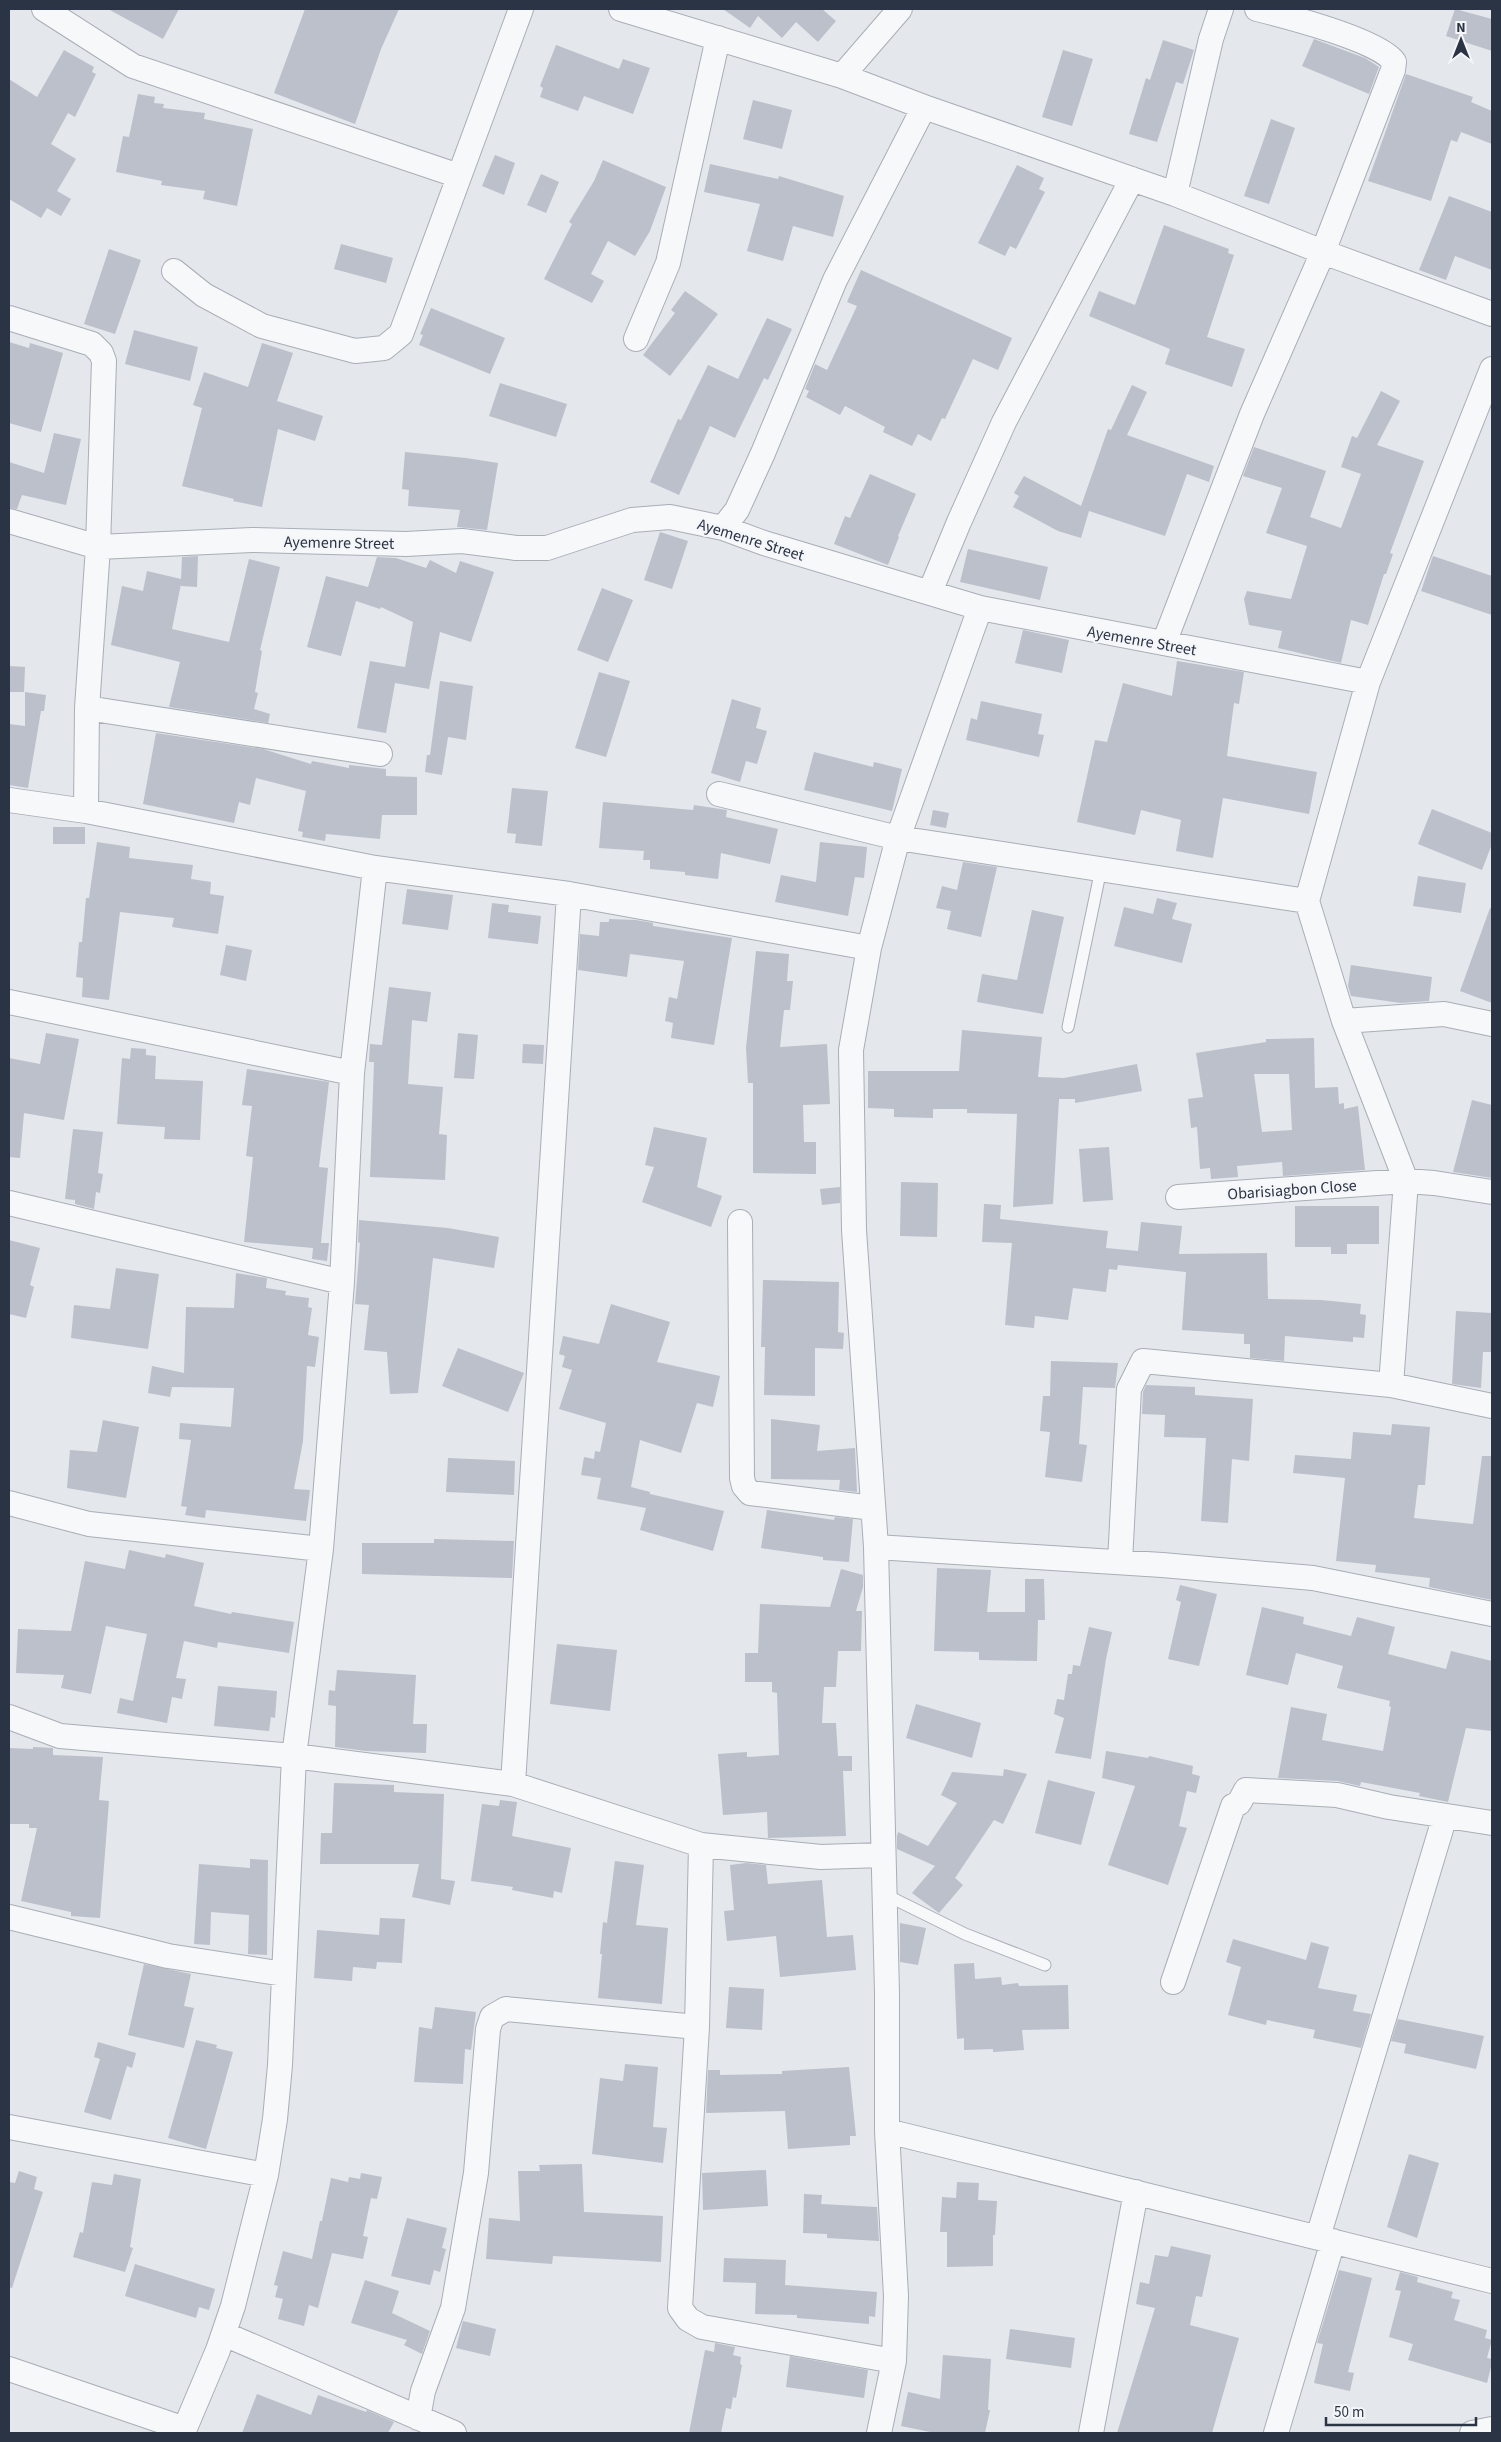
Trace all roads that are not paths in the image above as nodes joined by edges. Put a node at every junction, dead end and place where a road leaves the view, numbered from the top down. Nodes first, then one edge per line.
1 (44, 9) edge
2 (522, 9) edge
3 (621, 9) edge
4 (900, 9) edge
5 (1221, 9) edge
6 (1257, 9) edge
7 (672, 16) edge
8 (718, 38) junction
9 (842, 76) junction
10 (924, 107) junction
11 (459, 176) junction
12 (1132, 179) junction
13 (1175, 194) junction
14 (1323, 252) junction
15 (174, 271) dead end
16 (1492, 314) edge
17 (9, 318) edge
18 (636, 339) dead end
19 (1492, 370) edge
20 (9, 521) edge
21 (723, 528) junction
22 (98, 547) junction
23 (930, 592) junction
24 (980, 608) junction
25 (1164, 643) junction
26 (1368, 682) junction
27 (86, 708) junction
28 (380, 754) dead end
29 (719, 794) dead end
30 (9, 800) edge
31 (86, 811) junction
32 (898, 838) junction
33 (374, 868) junction
34 (1100, 869) junction
35 (569, 894) junction
36 (1307, 902) junction
37 (869, 948) junction
38 (9, 1002) edge
39 (1344, 1021) junction
40 (1492, 1024) edge
41 (1068, 1027) dead end
42 (352, 1073) junction
43 (1406, 1181) junction
44 (1492, 1192) edge
45 (1178, 1197) dead end
46 (9, 1203) edge
47 (740, 1222) dead end
48 (342, 1282) junction
49 (1390, 1385) junction
50 (1492, 1406) edge
51 (9, 1503) edge
52 (873, 1508) junction
53 (876, 1547) junction
54 (321, 1549) junction
55 (1120, 1562) junction
56 (1492, 1614) edge
57 (9, 1717) edge
58 (294, 1756) junction
59 (513, 1784) junction
60 (1445, 1816) junction
61 (1492, 1823) edge
62 (701, 1845) junction
63 (883, 1855) junction
64 (884, 1894) junction
65 (9, 1917) edge
66 (1045, 1965) dead end
67 (284, 1974) junction
68 (1173, 1982) dead end
69 (698, 2027) junction
70 (9, 2127) edge
71 (887, 2131) junction
72 (266, 2175) junction
73 (1136, 2192) junction
74 (1326, 2239) junction
75 (1492, 2281) edge
76 (224, 2334) junction
77 (894, 2361) junction
78 (9, 2369) edge
79 (418, 2418) junction
80 (1492, 2429) edge
81 (184, 2431) edge
82 (454, 2433) edge
83 (880, 2433) edge
84 (1092, 2433) edge
85 (1276, 2433) edge
86 (1472, 2433) edge

1 - 11 street
2 - 11 street
3 - 7 street
4 - 9 street
5 - 13 street
6 - 14 street
7 - 8 street
8 - 9 street
8 - 18 street
9 - 10 street
10 - 12 street
10 - 21 street
11 - 15 street
12 - 13 street
12 - 23 street
13 - 14 street
14 - 16 street
14 - 25 street
17 - 22 street
19 - 26 street
20 - 22 street, Ayemenre Street
21 - 22 street, Ayemenre Street
21 - 23 street, Ayemenre Street
22 - 27 street
23 - 24 street, Ayemenre Street
24 - 25 street, Ayemenre Street
24 - 32 street
25 - 26 street, Ayemenre Street
26 - 36 street
27 - 28 street
27 - 31 street
29 - 32 street
30 - 31 street
31 - 33 street
32 - 34 street
32 - 37 street
33 - 35 street
33 - 42 street
34 - 36 street
34 - 41 lane
35 - 37 street
35 - 59 street
36 - 39 street
37 - 52 street
38 - 42 street
39 - 40 street
39 - 43 street
42 - 48 street
43 - 44 street, Obarisiagbon Close
43 - 45 street, Obarisiagbon Close
43 - 49 street
46 - 48 street
47 - 52 street
48 - 54 street
49 - 50 street
49 - 55 street
51 - 54 street
52 - 53 street
53 - 55 street
53 - 63 street
54 - 58 street
55 - 56 street
57 - 58 street
58 - 59 street
58 - 67 street
59 - 62 street
60 - 61 street
60 - 68 street
60 - 74 street
62 - 63 street
62 - 69 street
63 - 64 street
64 - 66 lane
64 - 71 street
65 - 67 street
67 - 72 street
69 - 77 street
69 - 79 street
70 - 72 street
71 - 73 street
71 - 77 street
72 - 76 street
73 - 74 street
73 - 84 street
74 - 75 street
74 - 85 street
76 - 79 street
76 - 81 street
77 - 83 street
78 - 81 street
79 - 82 street
80 - 86 street

